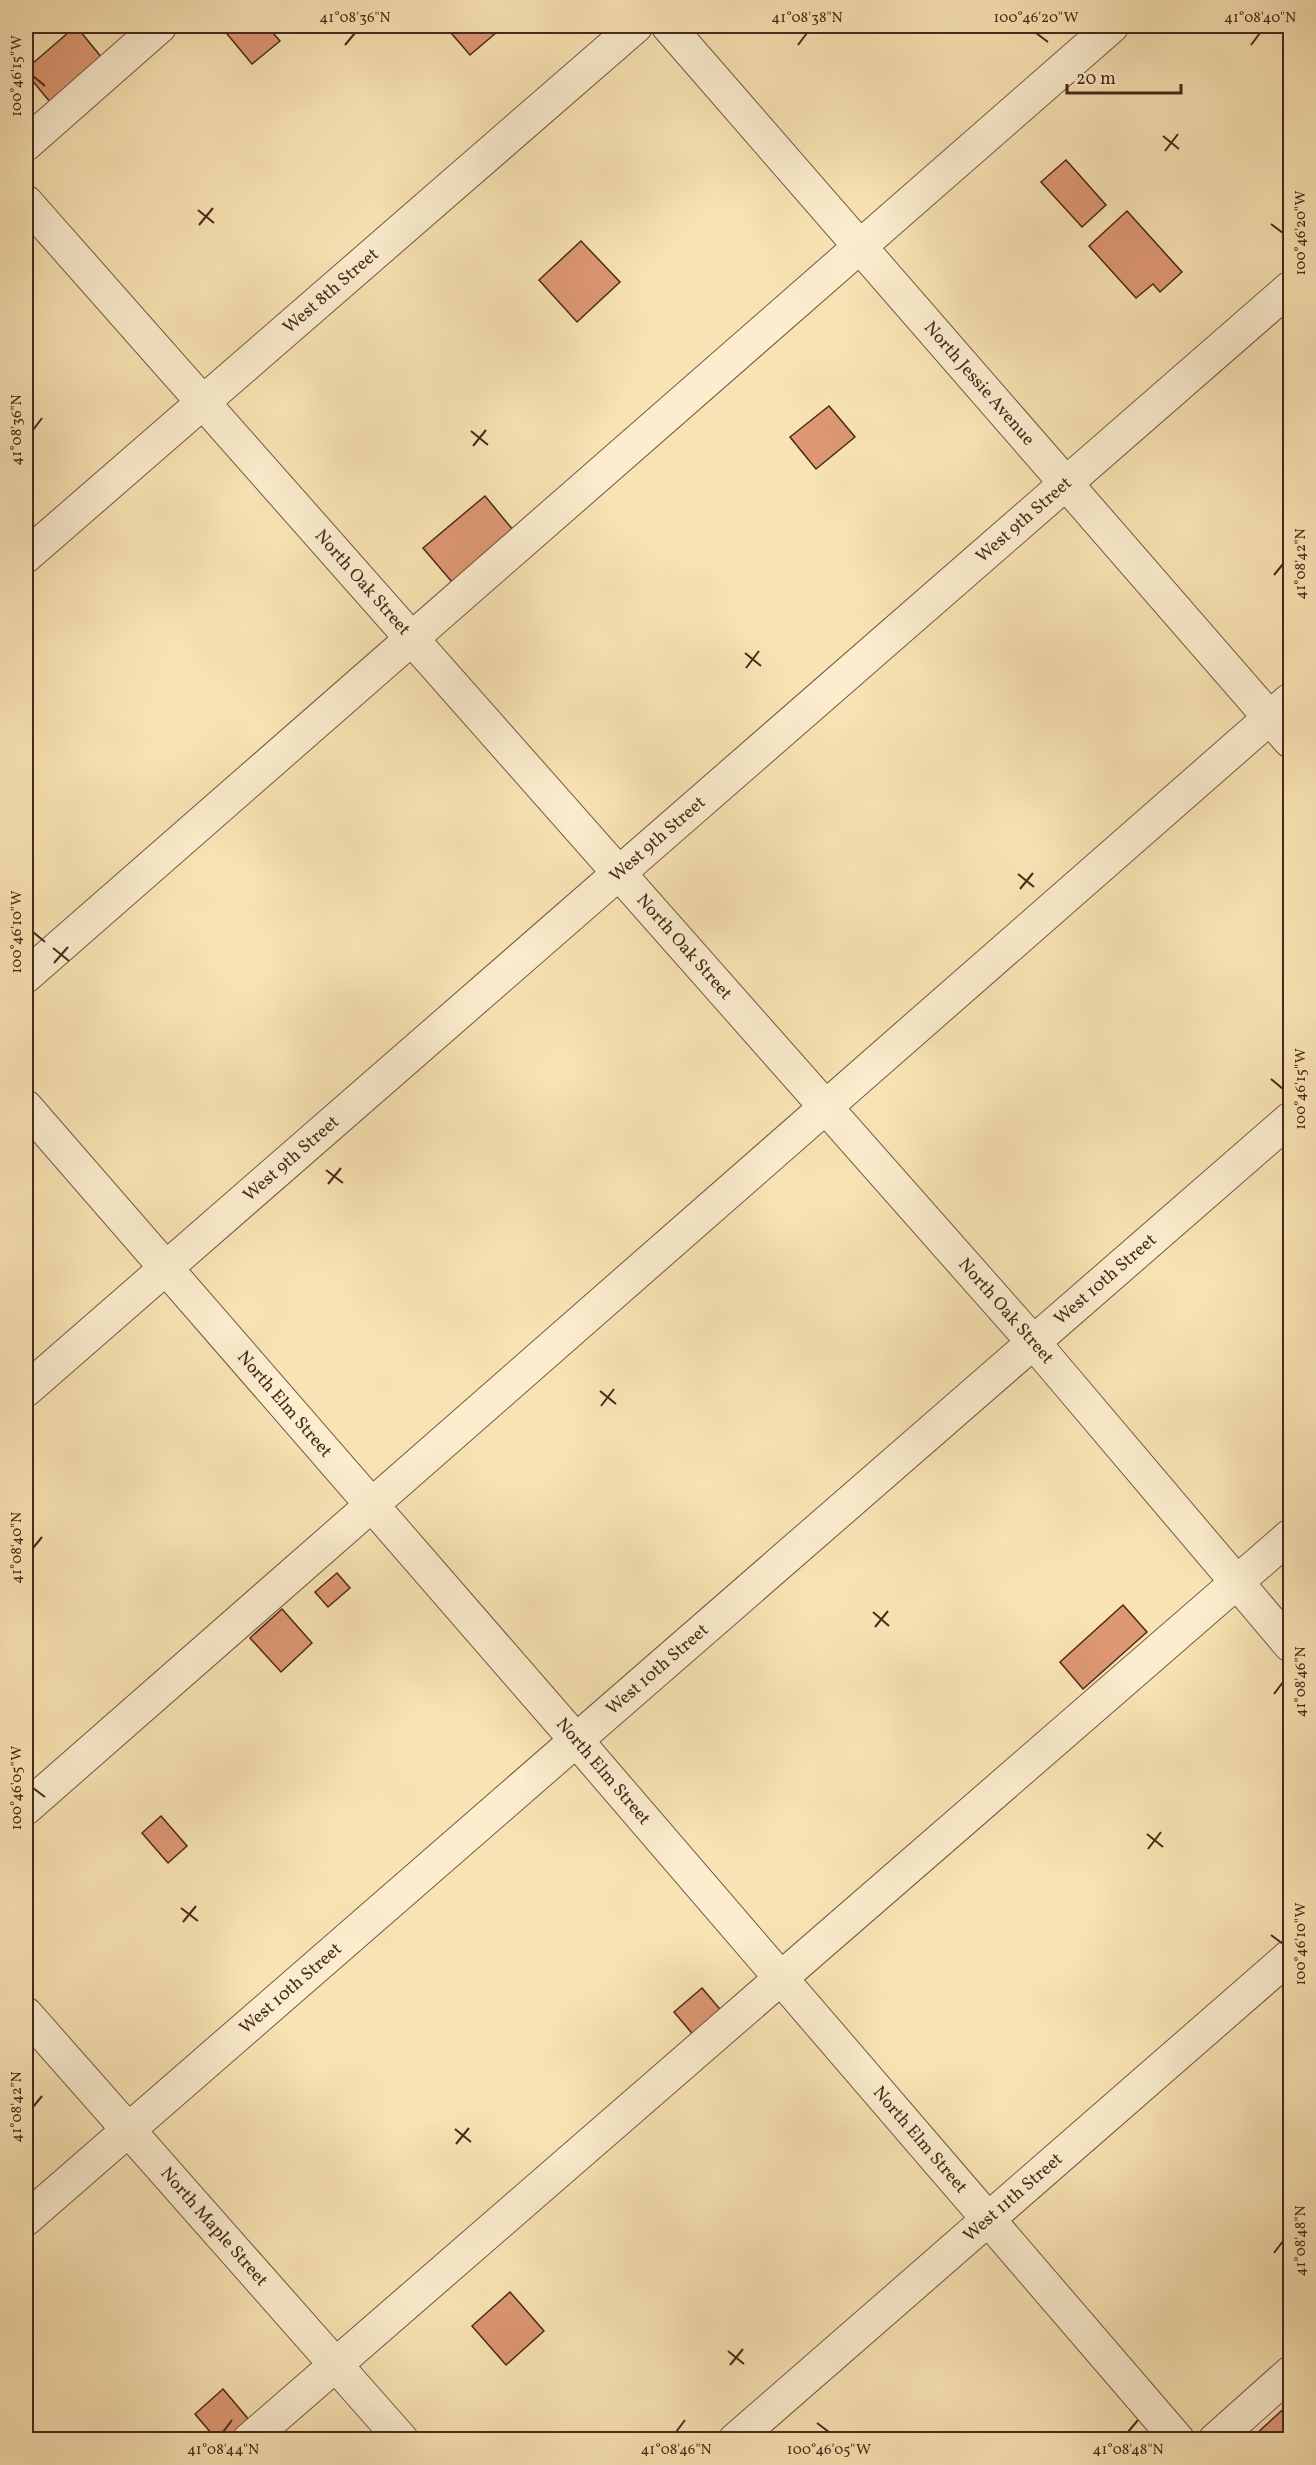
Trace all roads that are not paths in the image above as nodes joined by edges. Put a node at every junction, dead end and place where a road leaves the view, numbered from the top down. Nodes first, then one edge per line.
1 (160, 26) edge
2 (636, 26) edge
3 (668, 26) edge
4 (1112, 26) edge
5 (26, 144) edge
6 (26, 202) edge
7 (860, 246) junction
8 (1290, 288) edge
9 (203, 401) junction
10 (1067, 484) junction
11 (26, 556) edge
12 (410, 638) junction
13 (1284, 719) edge
14 (618, 874) junction
15 (26, 976) edge
16 (26, 1107) edge
17 (825, 1108) junction
18 (1290, 1119) edge
19 (166, 1268) junction
20 (1034, 1343) junction
21 (26, 1390) edge
22 (372, 1505) junction
23 (1290, 1536) edge
24 (1237, 1583) junction
25 (1290, 1645) edge
26 (576, 1740) junction
27 (26, 1808) edge
28 (1290, 1956) edge
29 (781, 1978) junction
30 (26, 2014) edge
31 (128, 2130) junction
32 (26, 2219) edge
33 (988, 2219) junction
34 (335, 2364) junction
35 (1290, 2373) edge
36 (249, 2439) edge
37 (402, 2439) edge
38 (735, 2439) edge
39 (1178, 2439) edge
40 (1215, 2439) edge

1 - 5 street
2 - 9 street, West 8th Street
3 - 7 street, North Jessie Avenue
4 - 7 street
6 - 9 street, North Oak Street
7 - 10 street, North Jessie Avenue
7 - 12 street
8 - 10 street, West 9th Street
9 - 11 street, West 8th Street
9 - 12 street, North Oak Street
10 - 13 street, North Jessie Avenue
10 - 14 street, West 9th Street
12 - 14 street, North Oak Street
12 - 15 street
13 - 17 street
14 - 17 street, North Oak Street
14 - 19 street, West 9th Street
16 - 19 street, North Elm Street
17 - 20 street, North Oak Street
17 - 22 street
18 - 20 street, West 10th Street
19 - 21 street, West 9th Street
19 - 22 street, North Elm Street
20 - 24 street, North Oak Street
20 - 26 street, West 10th Street
22 - 26 street, North Elm Street
22 - 27 street
23 - 24 street
24 - 25 street, North Oak Street
24 - 29 street
26 - 29 street, North Elm Street
26 - 31 street, West 10th Street
28 - 33 street, West 11th Street
29 - 33 street, North Elm Street
29 - 34 street
30 - 31 street, North Maple Street
31 - 32 street, West 10th Street
31 - 34 street, North Maple Street
33 - 38 street, West 11th Street
33 - 39 street, North Elm Street
34 - 36 street
34 - 37 street, North Maple Street
35 - 40 street

